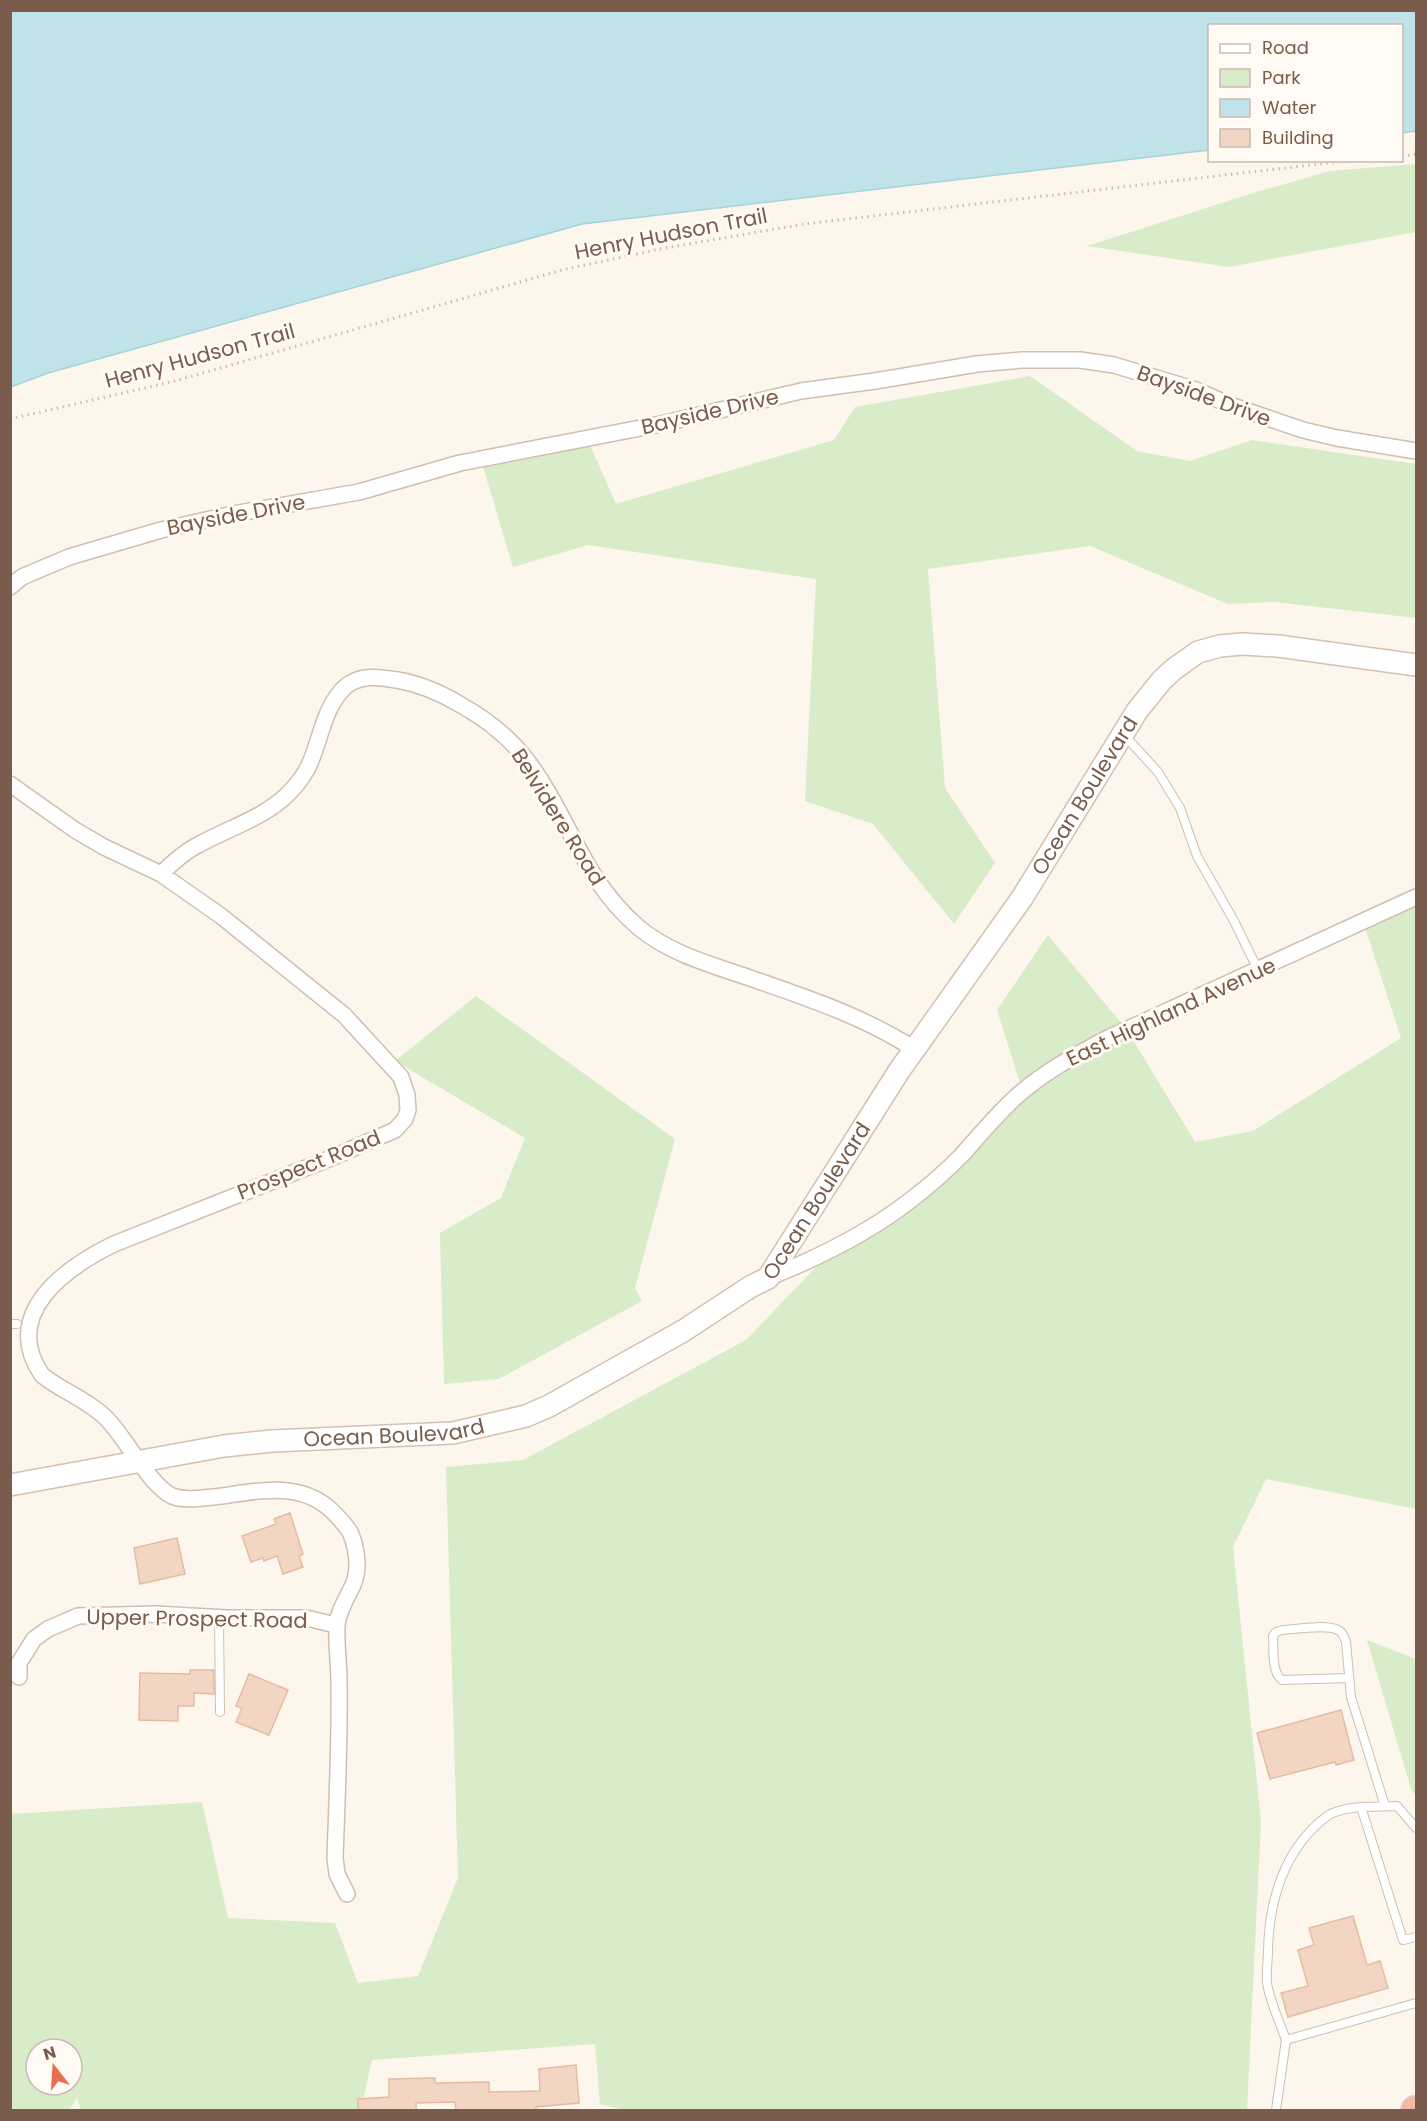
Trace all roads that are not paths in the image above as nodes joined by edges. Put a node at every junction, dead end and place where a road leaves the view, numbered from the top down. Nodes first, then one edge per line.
1 (1416, 451) edge
2 (10, 587) edge
3 (1416, 665) edge
4 (1123, 734) junction
5 (10, 784) edge
6 (161, 874) junction
7 (1416, 897) edge
8 (1258, 970) junction
9 (914, 1049) junction
10 (768, 1278) junction
11 (14, 1324) edge
12 (140, 1462) junction
13 (10, 1485) edge
14 (219, 1618) junction
15 (336, 1625) junction
16 (19, 1677) dead end
17 (1349, 1678) junction
18 (220, 1712) dead end
19 (1385, 1806) junction
20 (1361, 1807) junction
21 (1416, 1828) edge
22 (347, 1894) dead end
23 (1416, 1936) edge
24 (1416, 2003) edge
25 (1286, 2040) junction
26 (1276, 2110) edge

1 - 2 street, Bayside Drive
3 - 4 street, Ocean Boulevard
4 - 8 lane
4 - 9 street, Ocean Boulevard
5 - 6 street, Prospect Road
6 - 9 street, Belvidere Road
6 - 11 street, Prospect Road
7 - 8 street, East Highland Avenue
8 - 10 street, East Highland Avenue
9 - 10 street, Ocean Boulevard
10 - 12 street, Ocean Boulevard
11 - 12 street, Prospect Road
12 - 13 street, Ocean Boulevard
12 - 15 street, Upper Prospect Road
14 - 15 street, Upper Prospect Road
14 - 16 street, Upper Prospect Road
14 - 18 lane
15 - 22 street, Upper Prospect Road
17 - 17 lane
17 - 19 lane
19 - 20 lane
19 - 21 lane
20 - 23 lane
20 - 25 lane
24 - 25 lane
25 - 26 lane

